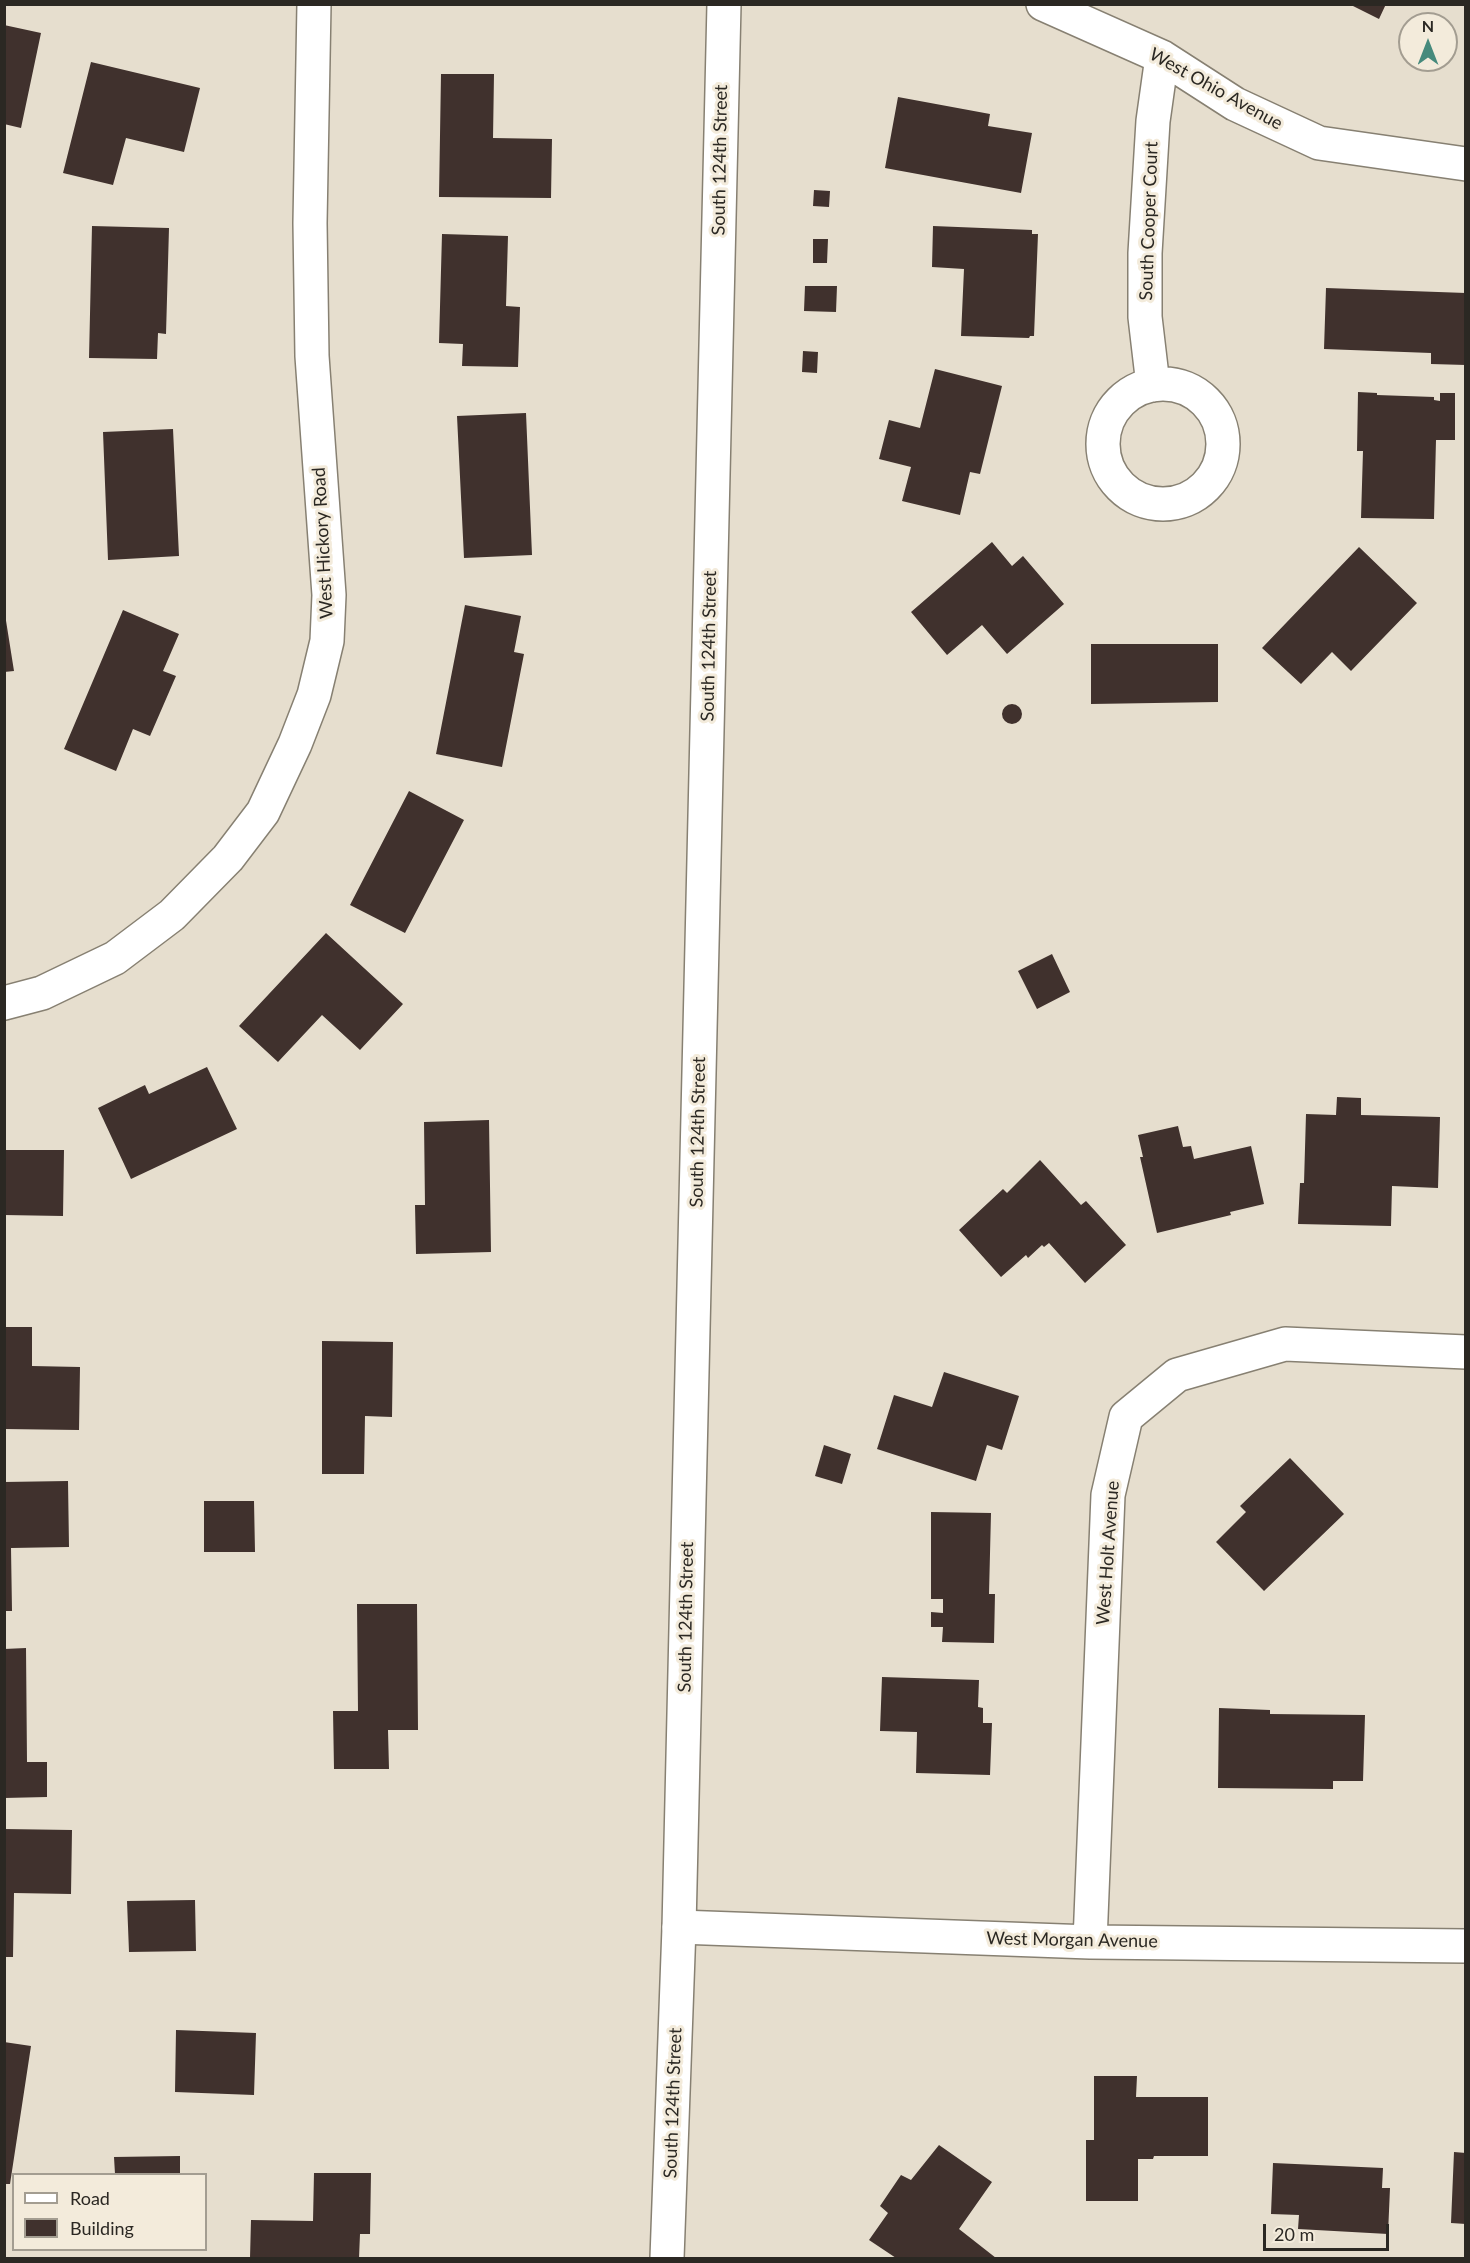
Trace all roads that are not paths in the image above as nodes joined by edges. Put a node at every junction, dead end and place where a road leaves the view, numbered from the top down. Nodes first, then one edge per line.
1 (314, 4) edge
2 (724, 4) edge
3 (1043, 4) edge
4 (1162, 57) junction
5 (1466, 164) edge
6 (1153, 385) dead end
7 (4, 1003) edge
8 (1466, 1352) edge
9 (679, 1927) junction
10 (1090, 1942) junction
11 (1466, 1946) edge
12 (667, 2259) edge

1 - 7 street, West Hickory Road
2 - 9 street, South 124th Street
3 - 4 street, West Ohio Avenue
4 - 5 street, West Ohio Avenue
4 - 6 street, South Cooper Court
8 - 10 street, West Holt Avenue
9 - 10 street, West Morgan Avenue
9 - 12 street, South 124th Street
10 - 11 street, West Morgan Avenue

